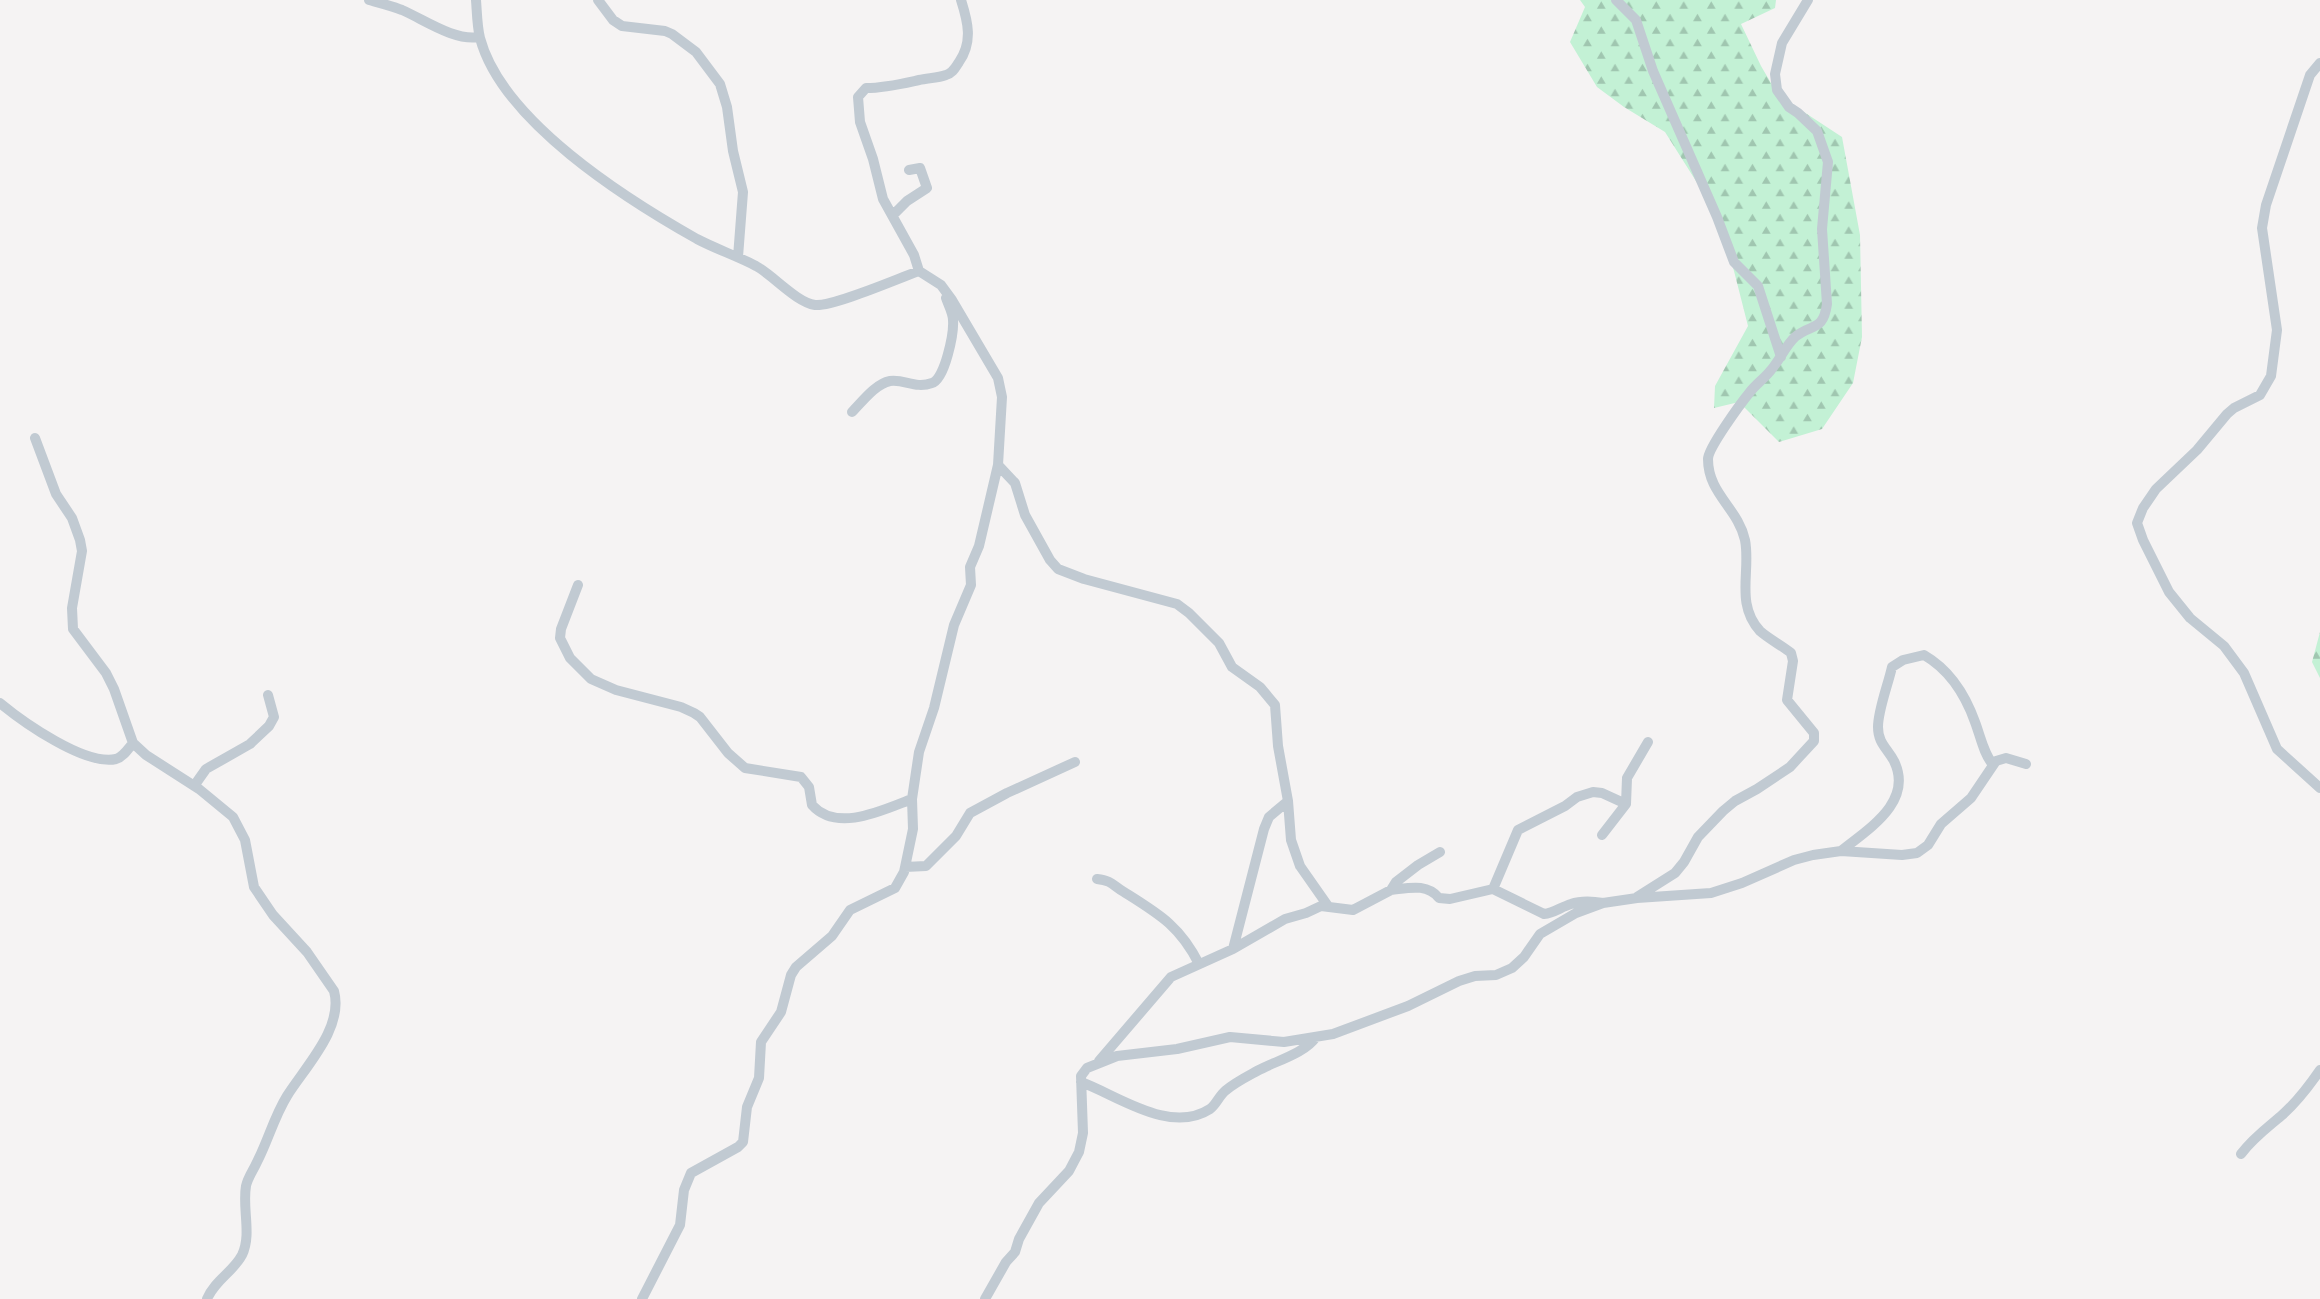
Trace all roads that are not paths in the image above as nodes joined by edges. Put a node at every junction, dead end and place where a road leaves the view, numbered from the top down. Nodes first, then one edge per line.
1 (368, 0) edge
2 (476, 0) edge
3 (598, 0) edge
4 (961, 0) edge
5 (1616, 0) edge
6 (1808, 0) edge
7 (479, 36) junction
8 (2320, 63) edge
9 (909, 170) dead end
10 (893, 215) junction
11 (738, 257) junction
12 (919, 271) junction
13 (941, 285) junction
14 (1781, 357) junction
15 (852, 412) dead end
16 (35, 438) dead end
17 (998, 464) junction
18 (578, 585) dead end
19 (268, 695) dead end
20 (0, 703) edge
21 (1648, 742) dead end
22 (133, 743) junction
23 (1075, 762) dead end
24 (2026, 764) dead end
25 (1993, 765) junction
26 (194, 786) junction
27 (2320, 788) edge
28 (912, 799) junction
29 (1288, 801) junction
30 (1626, 804) junction
31 (1602, 835) dead end
32 (1841, 851) junction
33 (1440, 852) dead end
34 (905, 867) junction
35 (1097, 879) dead end
36 (1493, 889) junction
37 (1391, 890) junction
38 (1636, 898) junction
39 (1603, 903) junction
40 (1328, 906) junction
41 (1233, 948) junction
42 (1199, 964) junction
43 (1316, 1037) junction
44 (1098, 1062) junction
45 (2320, 1070) edge
46 (1081, 1082) junction
47 (2242, 1154) dead end
48 (207, 1299) edge
49 (642, 1299) edge
50 (984, 1299) edge

1 - 7 street
2 - 7 street
3 - 11 street
4 - 10 street
5 - 14 street
6 - 14 street
7 - 11 street
8 - 27 street
9 - 10 street
10 - 12 street
11 - 12 street
12 - 13 street
13 - 15 street
13 - 17 street
14 - 38 street
16 - 22 street
17 - 28 street
17 - 29 street
18 - 28 street
19 - 26 street
20 - 22 street
21 - 30 street
22 - 26 street
23 - 34 street
24 - 25 street
25 - 32 street
25 - 32 street
26 - 48 street
28 - 34 street
29 - 40 street
29 - 41 street
30 - 31 street
30 - 36 street
32 - 38 street
33 - 37 street
34 - 49 street
35 - 42 street
36 - 37 street
36 - 39 street
37 - 40 street
38 - 39 street
39 - 43 street
40 - 41 street
41 - 42 street
42 - 44 street
43 - 44 street
43 - 46 street
44 - 46 street
45 - 47 street
46 - 50 street

